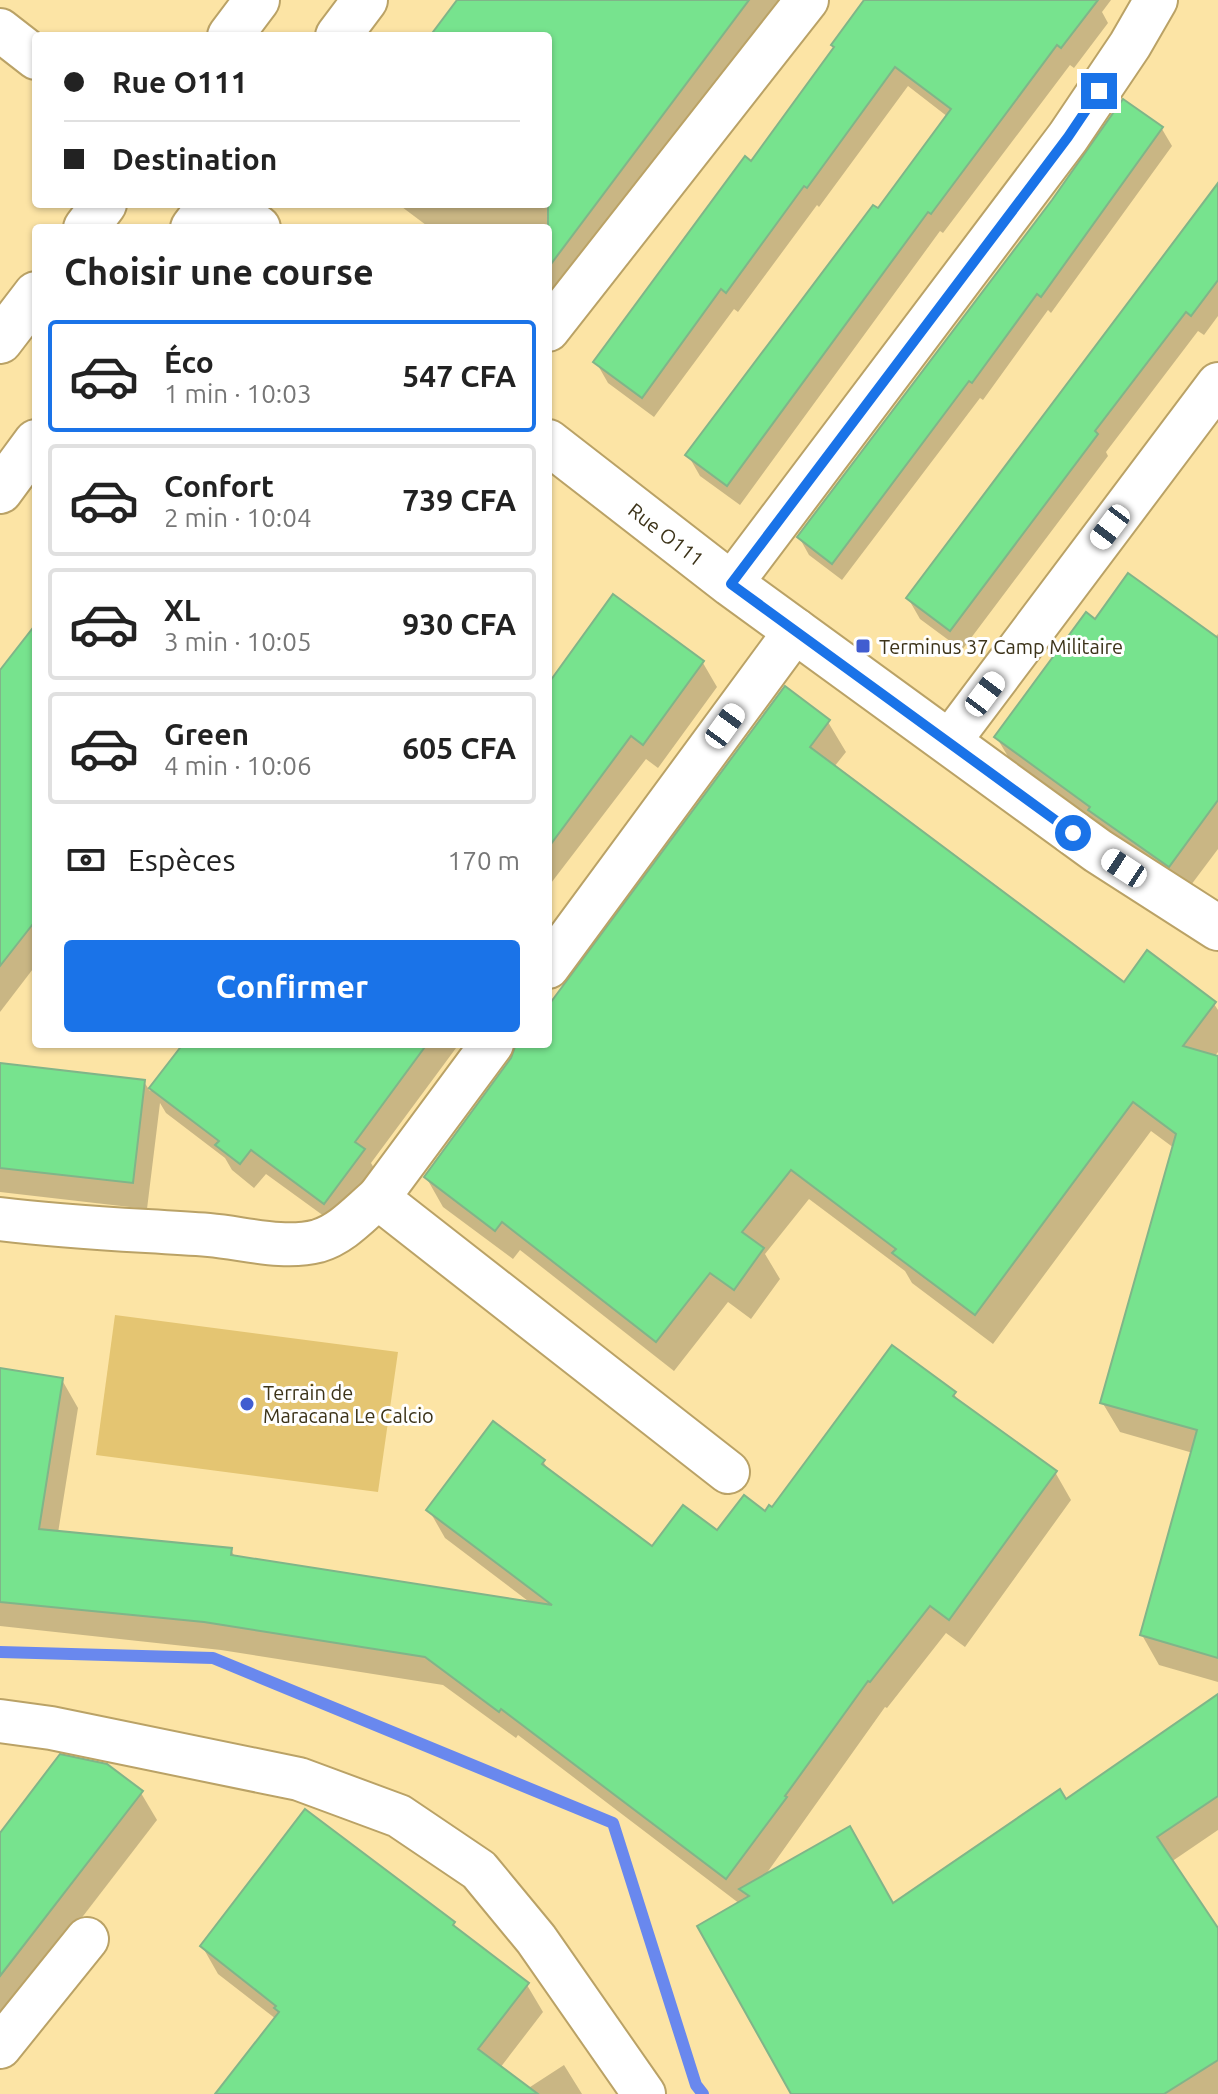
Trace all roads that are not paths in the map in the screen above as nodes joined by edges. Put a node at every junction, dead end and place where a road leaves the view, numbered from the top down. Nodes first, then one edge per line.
1 (257, 0) edge
2 (365, 0) edge
3 (807, 0) edge
4 (1156, 0) edge
5 (0, 30) edge
6 (233, 32) edge
7 (341, 32) edge
8 (32, 55) edge
9 (230, 208) edge
10 (252, 224) edge
11 (32, 299) edge
12 (552, 325) edge
13 (0, 341) edge
14 (1218, 384) edge
15 (552, 445) edge
16 (32, 447) edge
17 (0, 491) edge
18 (731, 584) junction
19 (796, 630) junction
20 (949, 742) junction
21 (1218, 928) edge
22 (552, 962) edge
23 (489, 1048) edge
24 (378, 1198) junction
25 (0, 1219) edge
26 (728, 1472) dead end
27 (0, 1721) edge
28 (87, 1939) dead end
29 (0, 2047) edge
30 (644, 2094) edge

1 - 6 street
2 - 7 street
3 - 12 street
4 - 18 street
5 - 8 street
9 - 10 street
11 - 13 street
14 - 20 street
15 - 18 street, Rue O111
16 - 17 street
18 - 19 street, Rue O111
19 - 20 street, Rue O111
19 - 22 street
20 - 21 street, Rue O111
23 - 24 street
24 - 25 street
24 - 26 street
27 - 30 street
28 - 29 street

